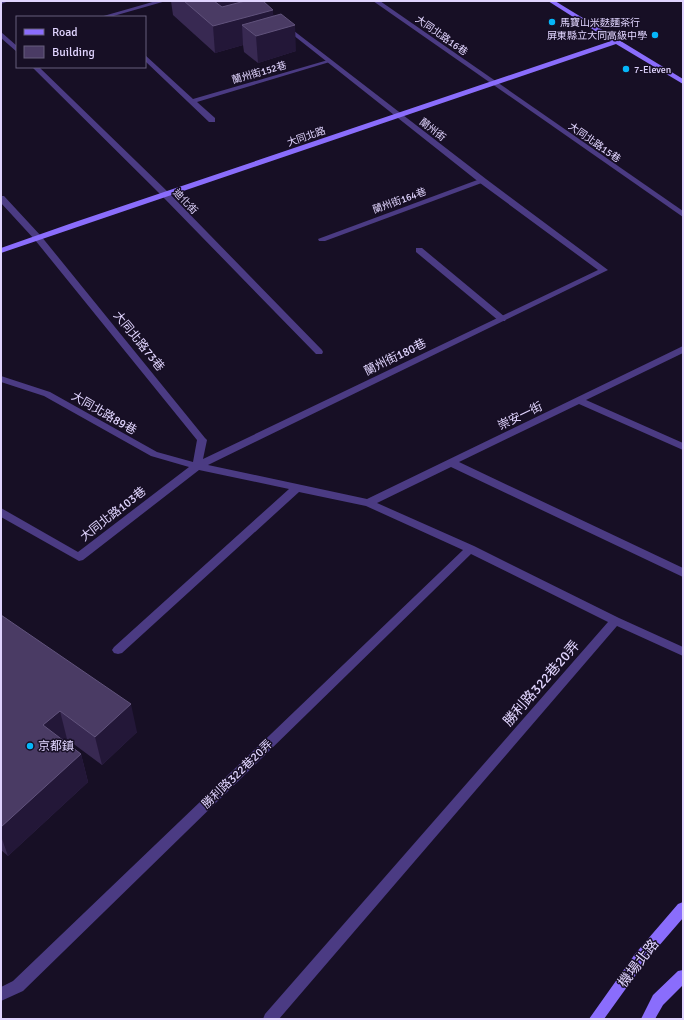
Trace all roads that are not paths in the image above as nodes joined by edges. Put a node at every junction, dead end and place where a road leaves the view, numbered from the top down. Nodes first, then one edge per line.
1 (6, 1) edge
2 (163, 1) edge
3 (376, 1) edge
4 (550, 1) edge
5 (1, 2) edge
6 (107, 16) edge
7 (277, 20) edge
8 (1, 34) edge
9 (617, 41) junction
10 (16, 49) edge
11 (146, 58) edge
12 (330, 61) junction
13 (36, 68) edge
14 (683, 82) edge
15 (495, 85) junction
16 (193, 101) junction
17 (399, 115) junction
18 (212, 120) dead end
19 (483, 180) junction
20 (166, 195) junction
21 (1, 198) edge
22 (683, 215) edge
23 (38, 238) junction
24 (322, 239) dead end
25 (419, 250) dead end
26 (1, 251) edge
27 (604, 270) joint
28 (502, 319) junction
29 (683, 349) edge
30 (319, 352) dead end
31 (1, 379) edge
32 (578, 400) junction
33 (683, 447) edge
34 (452, 463) junction
35 (197, 466) junction
36 (298, 487) junction
37 (368, 503) junction
38 (1, 512) edge
39 (470, 549) junction
40 (683, 573) edge
41 (615, 620) junction
42 (118, 650) dead end
43 (683, 652) edge
44 (683, 908) edge
45 (683, 976) edge
46 (1, 994) edge
47 (270, 1019) edge
48 (596, 1019) edge
49 (648, 1019) edge

1 - 5 street
2 - 6 street
3 - 15 street, 大同北路16巷
4 - 9 street
7 - 12 street, 蘭州街
8 - 10 street
9 - 14 street
9 - 15 street, 大同北路
11 - 16 street
12 - 16 street, 蘭州街152巷
12 - 17 street, 蘭州街
13 - 20 street, 迪化街
15 - 17 street, 大同北路
15 - 22 street, 大同北路15巷
16 - 18 street
17 - 19 street, 蘭州街
17 - 20 street, 大同北路
19 - 24 street, 蘭州街164巷
19 - 27 street, 蘭州街
20 - 23 street, 大同北路
20 - 30 street, 迪化街
21 - 23 street, 大同北路73巷
23 - 26 street, 大同北路
23 - 35 street, 大同北路73巷
25 - 28 street
27 - 28 street, 蘭州街180巷
28 - 35 street, 蘭州街180巷
29 - 32 street, 崇安一街
31 - 35 street, 大同北路89巷
32 - 33 street
32 - 34 street, 崇安一街
34 - 37 street, 崇安一街
34 - 40 street
35 - 36 street, 大同北路89巷
35 - 38 street, 大同北路103巷
36 - 37 street, 大同北路89巷
36 - 42 street
37 - 39 street, 大同北路89巷
39 - 41 street, 大同北路89巷
39 - 46 street, 勝利路322巷20弄
41 - 43 street, 大同北路89巷
41 - 47 street, 勝利路322巷20弄
44 - 48 street, 機場北路
45 - 49 street

